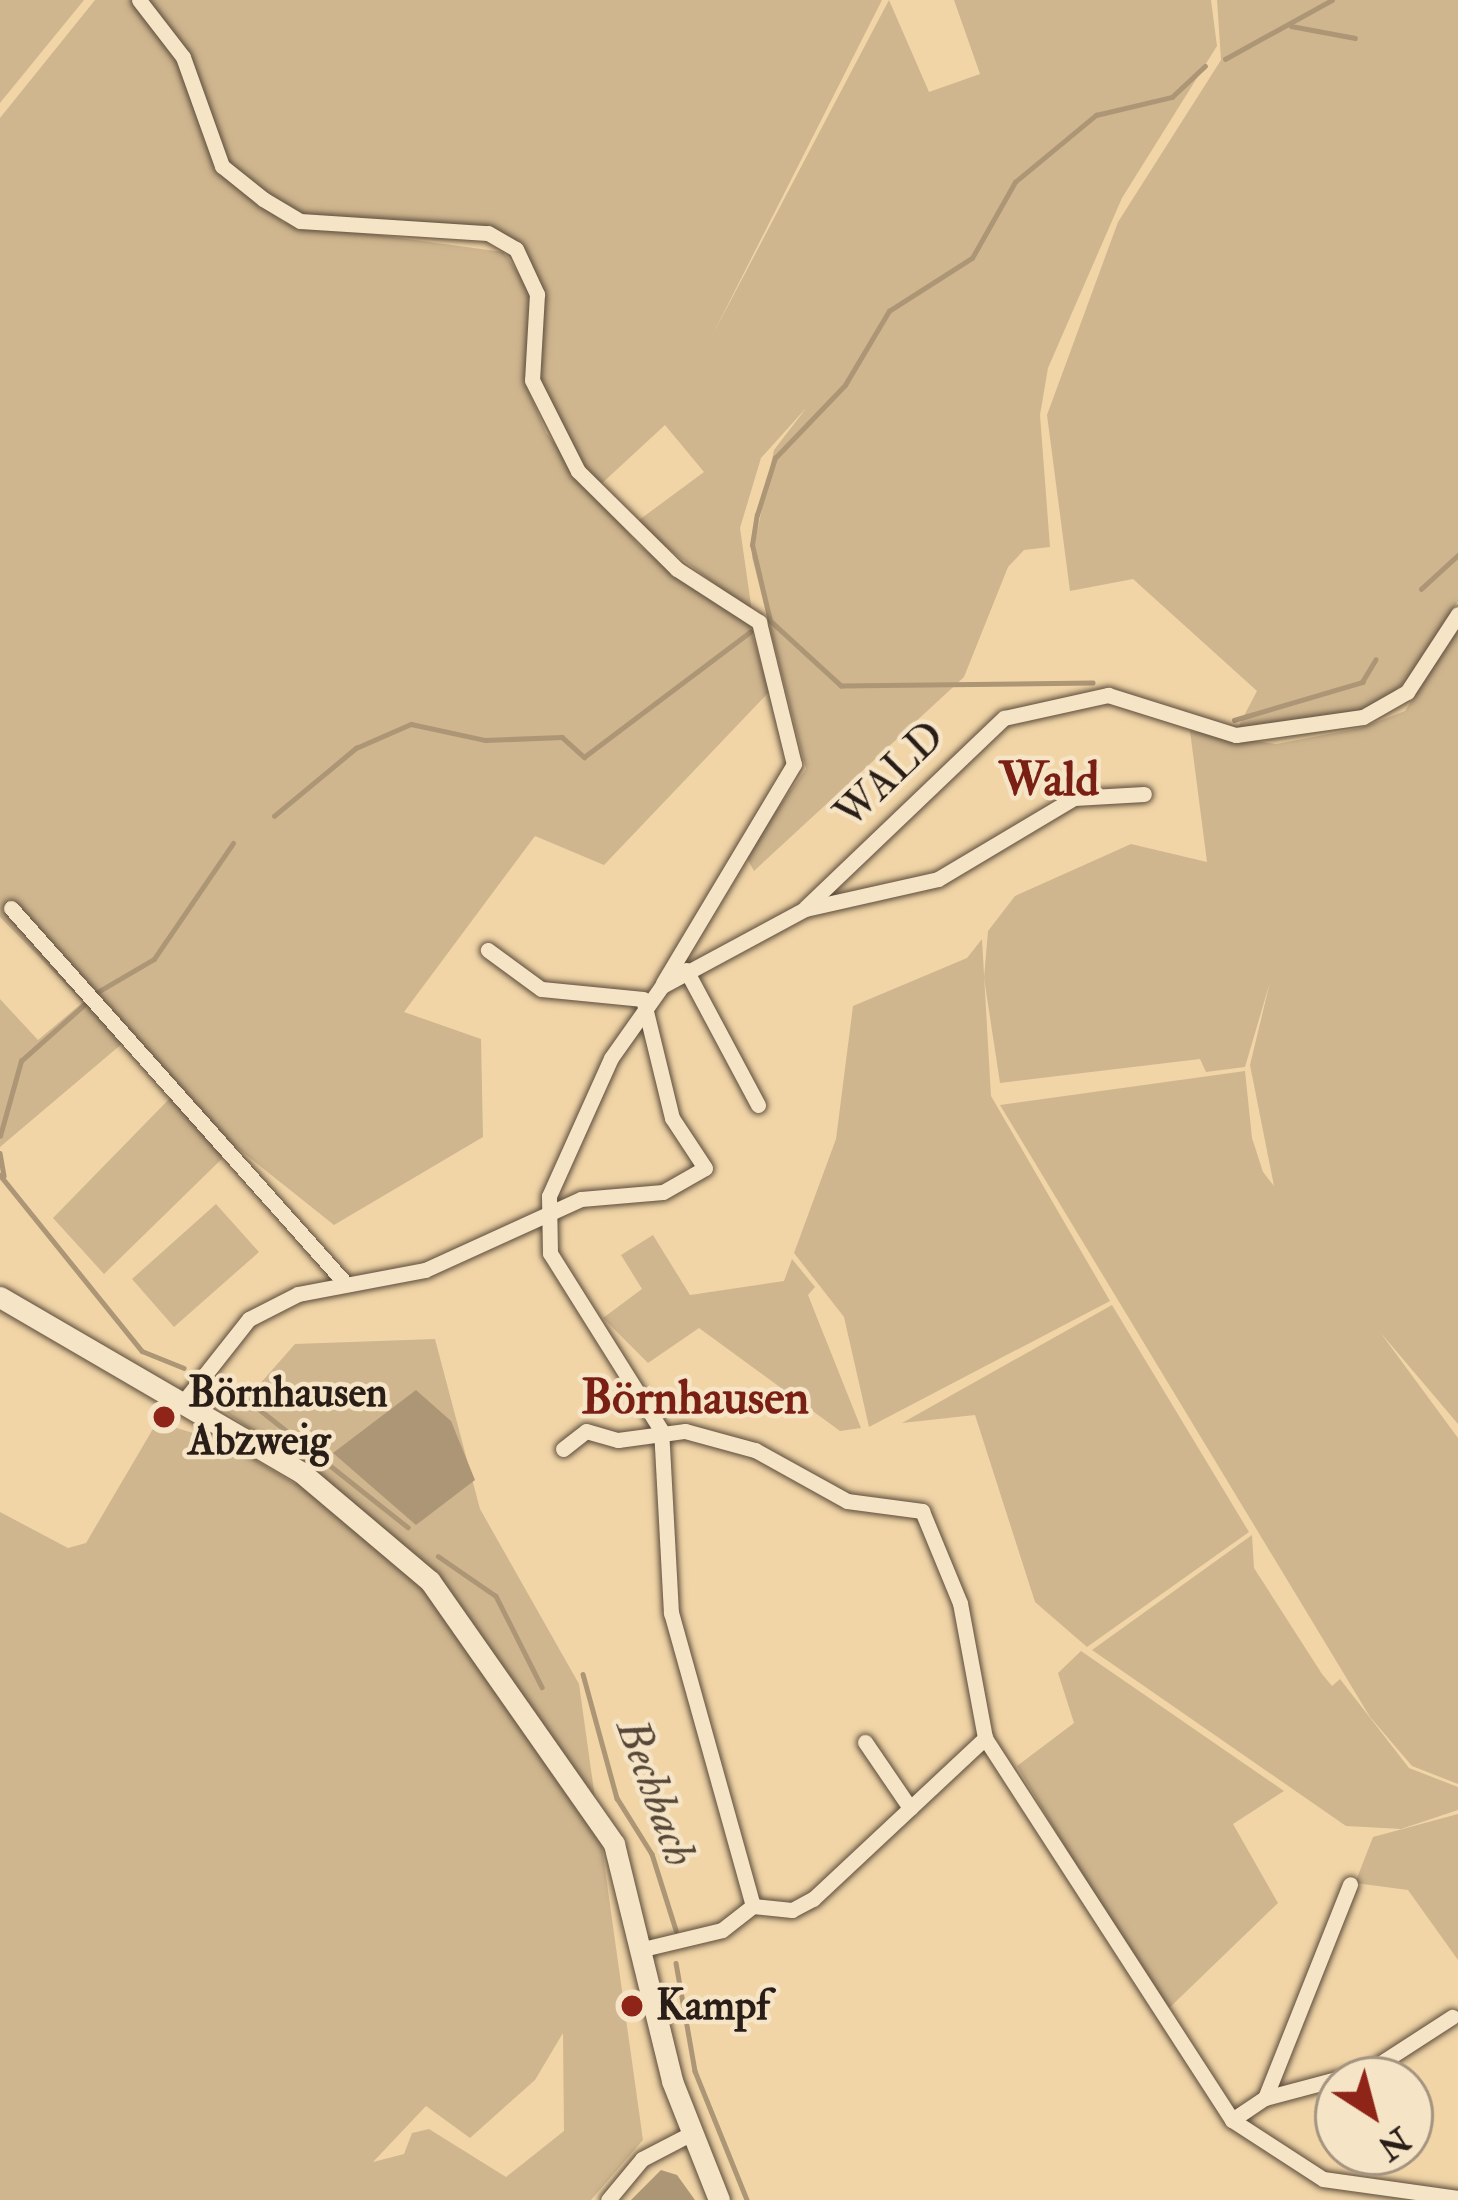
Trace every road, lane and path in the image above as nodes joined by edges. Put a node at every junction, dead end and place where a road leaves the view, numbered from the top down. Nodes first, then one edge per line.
1 (139, 0) edge
2 (1458, 614) edge
3 (1144, 794) dead end
4 (11, 908) dead end
5 (805, 909) junction
6 (488, 950) dead end
7 (686, 970) junction
8 (662, 986) junction
9 (643, 999) junction
10 (758, 1105) dead end
11 (543, 1222) junction
12 (343, 1280) junction
13 (0, 1297) edge
14 (181, 1405) junction
15 (661, 1430) junction
16 (562, 1449) dead end
17 (985, 1738) junction
18 (865, 1742) dead end
19 (910, 1808) junction
20 (1350, 1883) dead end
21 (753, 1906) junction
22 (641, 1943) junction
23 (1452, 2017) dead end
24 (1265, 2098) junction
25 (1232, 2120) junction
26 (690, 2134) junction
27 (1458, 2198) edge
28 (608, 2200) edge
29 (718, 2200) edge

1 - 8 street
2 - 5 street, WALD
3 - 5 street, WALD
4 - 12 street
5 - 7 street
6 - 9 street
7 - 8 street
7 - 10 street
8 - 9 street
9 - 11 street
9 - 11 street
11 - 12 street
11 - 15 street
12 - 14 street
13 - 14 main road
14 - 22 main road
15 - 16 street
15 - 17 street
15 - 21 street
17 - 19 street
17 - 25 street
18 - 19 street
19 - 21 street
20 - 24 street
21 - 22 street
22 - 26 main road
23 - 24 street
24 - 25 street
25 - 27 street
26 - 28 street
26 - 29 main road

